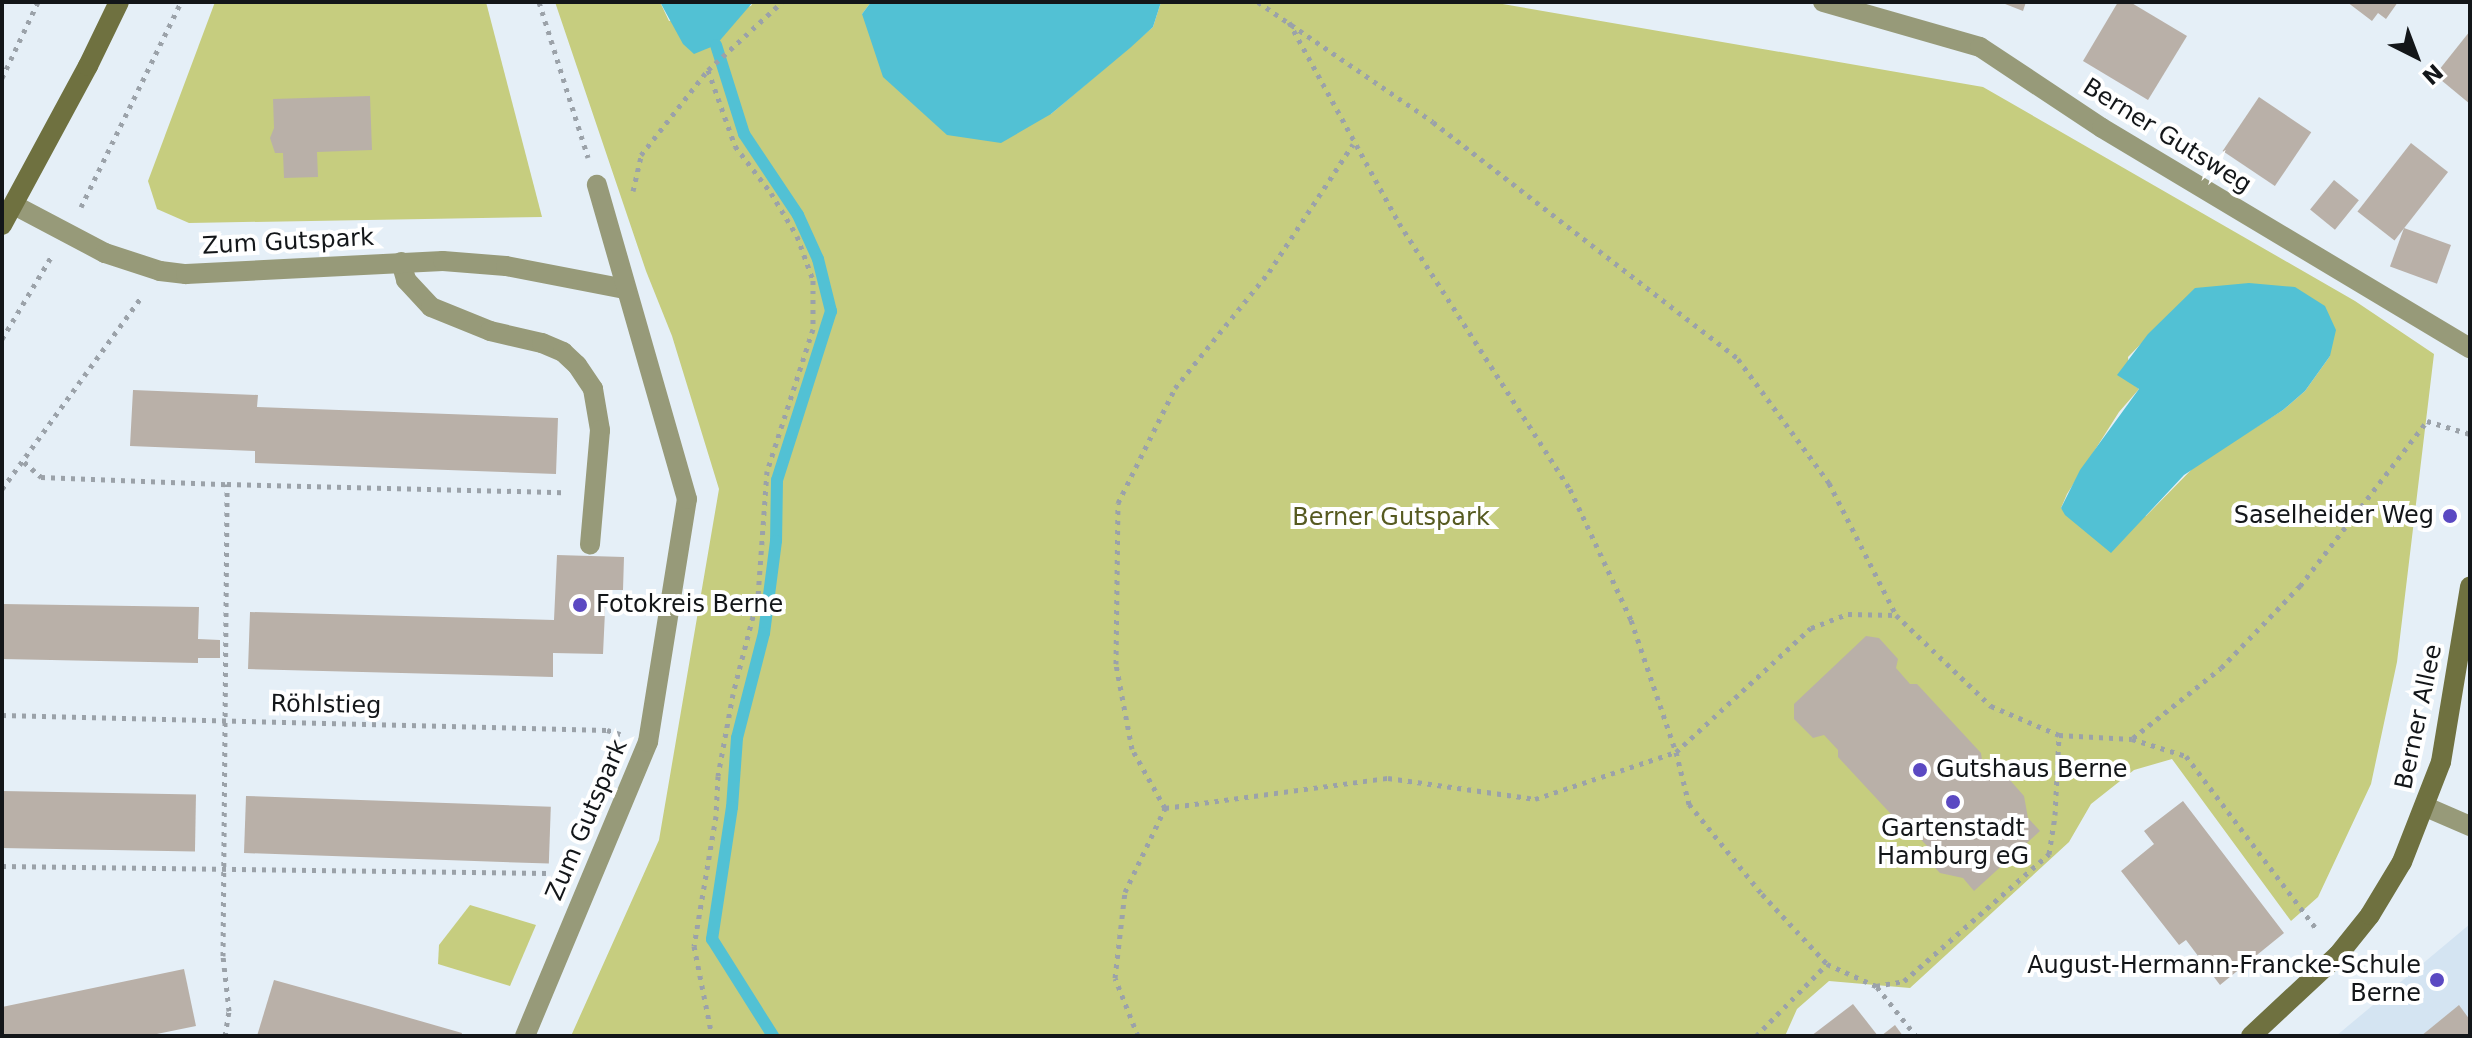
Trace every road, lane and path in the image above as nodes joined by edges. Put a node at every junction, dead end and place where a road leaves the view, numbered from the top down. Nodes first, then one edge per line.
1 (38, 2) edge
2 (119, 2) edge
3 (181, 2) edge
4 (539, 2) edge
5 (782, 2) edge
6 (1258, 2) edge
7 (1823, 2) edge
8 (1289, 22) junction
9 (708, 70) junction
10 (2, 78) edge
11 (1353, 144) junction
12 (597, 185) joint
13 (87, 197) dead end
14 (631, 200) dead end
15 (14, 205) junction
16 (2, 225) edge
17 (401, 262) junction
18 (160, 271) junction
19 (42, 272) dead end
20 (626, 289) junction
21 (2, 339) edge
22 (2470, 348) edge
23 (2470, 434) edge
24 (24, 462) junction
25 (227, 484) junction
26 (2, 489) edge
27 (595, 493) junction
28 (590, 545) dead end
29 (2470, 586) edge
30 (1896, 615) junction
31 (2, 715) edge
32 (225, 721) junction
33 (2059, 735) junction
34 (2132, 739) junction
35 (648, 742) junction
36 (1676, 752) junction
37 (2426, 807) junction
38 (1165, 808) junction
39 (2470, 826) edge
40 (2, 866) edge
41 (226, 871) junction
42 (548, 873) dead end
43 (2338, 955) junction
44 (1827, 964) junction
45 (1876, 986) junction
46 (225, 1036) edge
47 (525, 1036) edge
48 (712, 1036) edge
49 (1138, 1036) edge
50 (1756, 1036) edge
51 (1916, 1036) edge
52 (2251, 1036) edge

1 - 10 path
2 - 15 street
3 - 13 path
4 - 12 path
5 - 9 path
6 - 8 path
7 - 22 street, Berner Gutsweg
8 - 11 path
8 - 30 path
9 - 14 path
9 - 48 path
11 - 36 path
11 - 38 path
12 - 20 street, Zum Gutspark
15 - 16 street
15 - 18 street, Zum Gutspark
17 - 18 street, Zum Gutspark
17 - 20 street, Zum Gutspark
17 - 27 street
18 - 24 path
19 - 21 path
20 - 35 street, Zum Gutspark
23 - 34 path
24 - 25 path
24 - 26 path
25 - 27 path
25 - 32 path
27 - 28 street
29 - 37 street, Berner Allee
30 - 33 path
30 - 36 path
31 - 32 path, Röhlstieg
32 - 35 path, Röhlstieg
32 - 41 path
33 - 34 path
33 - 45 path
34 - 43 path
35 - 47 street, Zum Gutspark
36 - 38 path
36 - 44 path
37 - 39 street
37 - 43 street, Berner Allee
38 - 49 path
40 - 41 path
41 - 42 path
41 - 46 path
43 - 52 street, Berner Allee
44 - 45 path
44 - 50 path
45 - 51 path

